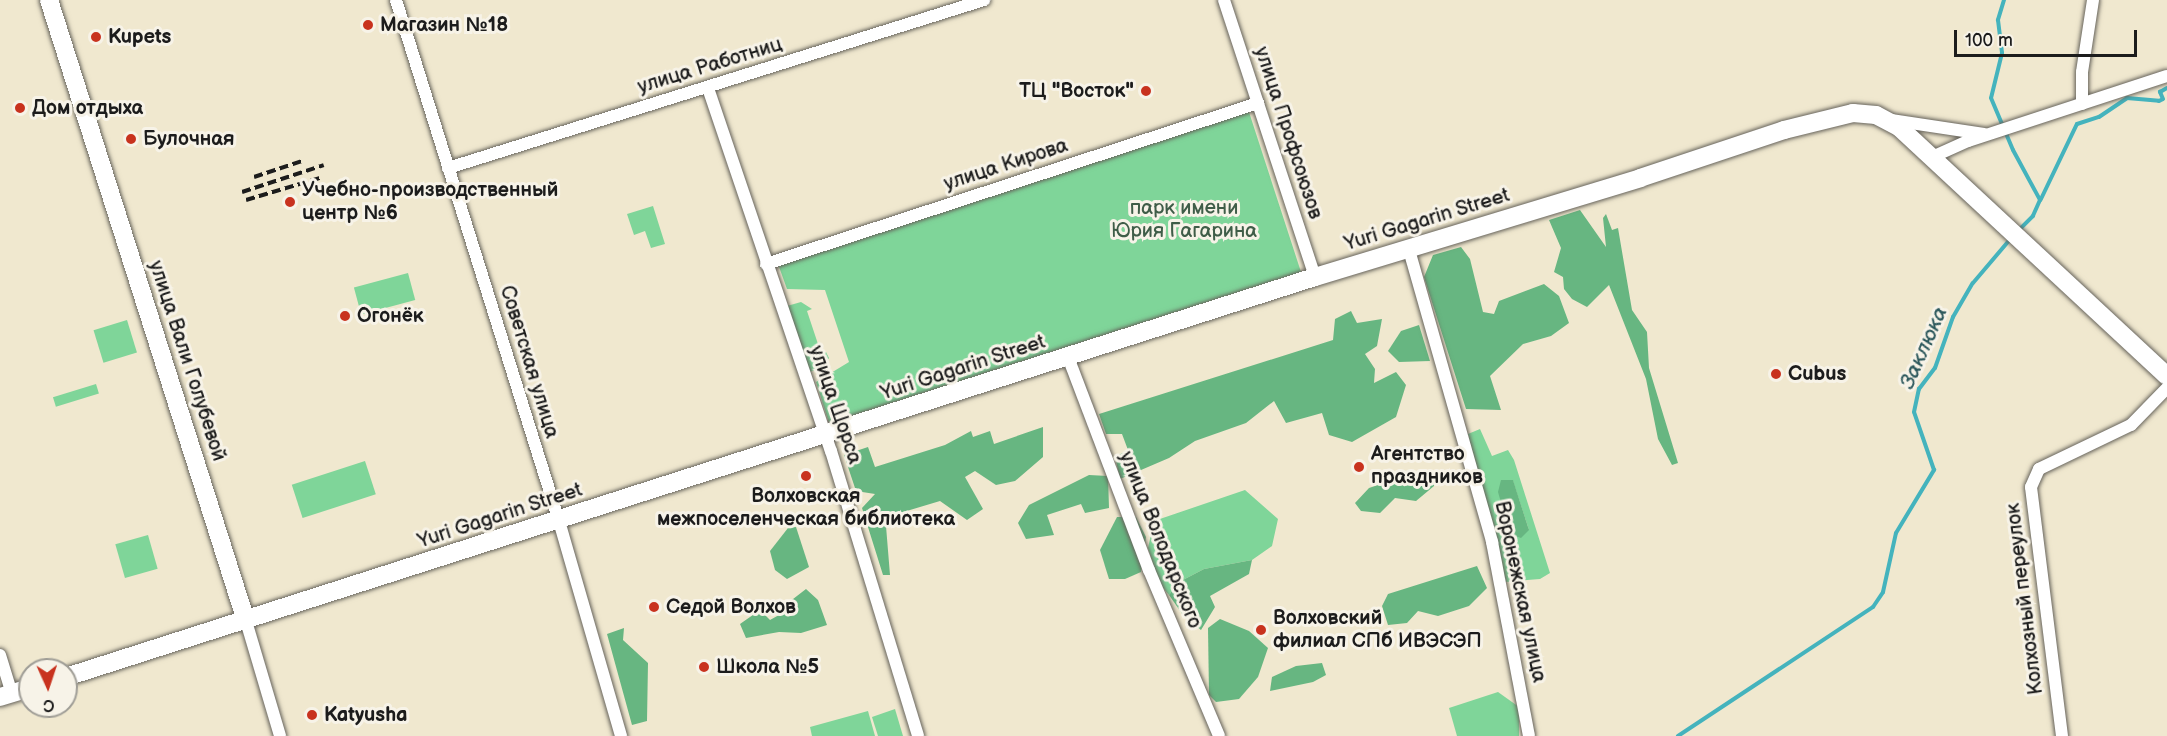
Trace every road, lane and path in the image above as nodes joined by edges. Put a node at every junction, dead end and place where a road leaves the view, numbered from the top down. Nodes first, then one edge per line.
1 (49, 0) edge
2 (397, 0) edge
3 (984, 0) edge
4 (1224, 0) edge
5 (2093, 0) edge
6 (2167, 76) edge
7 (708, 88) junction
8 (1258, 104) junction
9 (2082, 104) junction
10 (1881, 118) junction
11 (1988, 134) junction
12 (1930, 158) junction
13 (448, 168) junction
14 (1409, 250) junction
15 (766, 264) junction
16 (1315, 277) junction
17 (1068, 357) junction
18 (2167, 376) edge
19 (2167, 388) edge
20 (825, 436) junction
21 (559, 521) junction
22 (246, 621) junction
23 (0, 655) edge
24 (78, 673) edge
25 (6, 696) edge
26 (280, 736) edge
27 (621, 736) edge
28 (918, 736) edge
29 (1219, 736) edge
30 (1528, 736) edge
31 (2062, 736) edge

1 - 22 main road, улица Вали Голубевой
2 - 13 street, Советская улица
3 - 7 street, улица Работниц
4 - 8 street, улица Профсоюзов
5 - 9 street
6 - 9 street
7 - 13 street, улица Работниц
7 - 15 street, улица Щорса
8 - 15 street, улица Кирова
8 - 16 street, улица Профсоюзов
9 - 11 street
10 - 11 street
10 - 12 main road
10 - 14 main road, Yuri Gagarin Street
11 - 12 street
12 - 18 main road
13 - 21 street, Советская улица
14 - 16 main road, Yuri Gagarin Street
14 - 30 street, Воронежская улица
15 - 20 street, улица Щорса
16 - 17 main road, Yuri Gagarin Street
17 - 20 main road, Yuri Gagarin Street
17 - 29 street, улица Володарского
19 - 31 street, Колхозный переулок
20 - 21 main road, Yuri Gagarin Street
20 - 28 street, улица Щорса
21 - 22 main road, Yuri Gagarin Street
21 - 27 street, Советская улица
22 - 24 main road, Yuri Gagarin Street
22 - 26 street, улица Вали Голубевой
23 - 25 street

